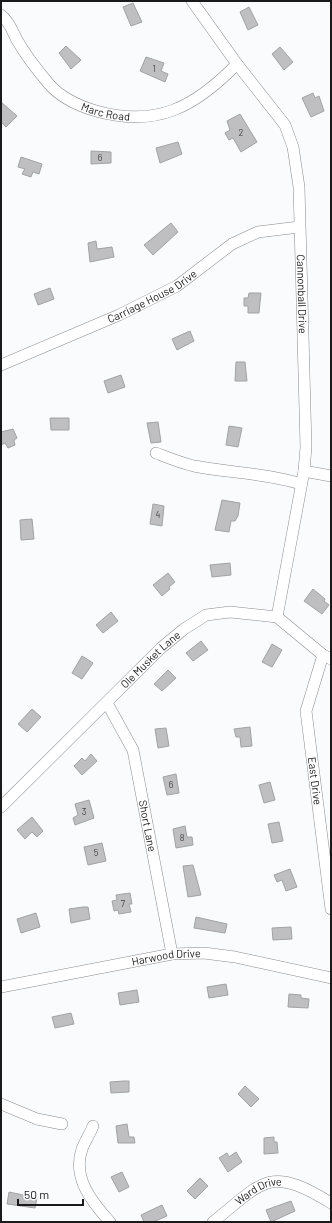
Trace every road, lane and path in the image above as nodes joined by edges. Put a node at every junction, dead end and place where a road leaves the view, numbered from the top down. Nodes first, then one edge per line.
1 (192, 1) edge
2 (1, 15) edge
3 (236, 64) junction
4 (299, 227) junction
5 (1, 365) edge
6 (156, 453) dead end
7 (304, 471) junction
8 (331, 476) edge
9 (301, 484) junction
10 (277, 617) junction
11 (327, 657) edge
12 (107, 703) junction
13 (1, 807) edge
14 (331, 909) edge
15 (172, 954) junction
16 (331, 978) edge
17 (1, 987) edge
18 (1, 1104) edge
19 (62, 1124) dead end
20 (93, 1126) dead end
21 (331, 1202) edge
22 (110, 1222) edge
23 (213, 1222) edge

1 - 3 street, Cannonball Drive
2 - 3 street, Marc Road
3 - 4 street, Cannonball Drive
4 - 5 street, Carriage House Drive
4 - 7 street, Cannonball Drive
6 - 9 street
7 - 8 street
7 - 9 street, Cannonball Drive
9 - 10 street, Cannonball Drive
10 - 11 street
10 - 12 street, Ole Musket Lane
11 - 14 street, East Drive
12 - 13 street, Ole Musket Lane
12 - 15 street, Short Lane
15 - 16 street, Harwood Drive
15 - 17 street, Harwood Drive
18 - 19 street
20 - 22 street
21 - 23 street, Ward Drive

